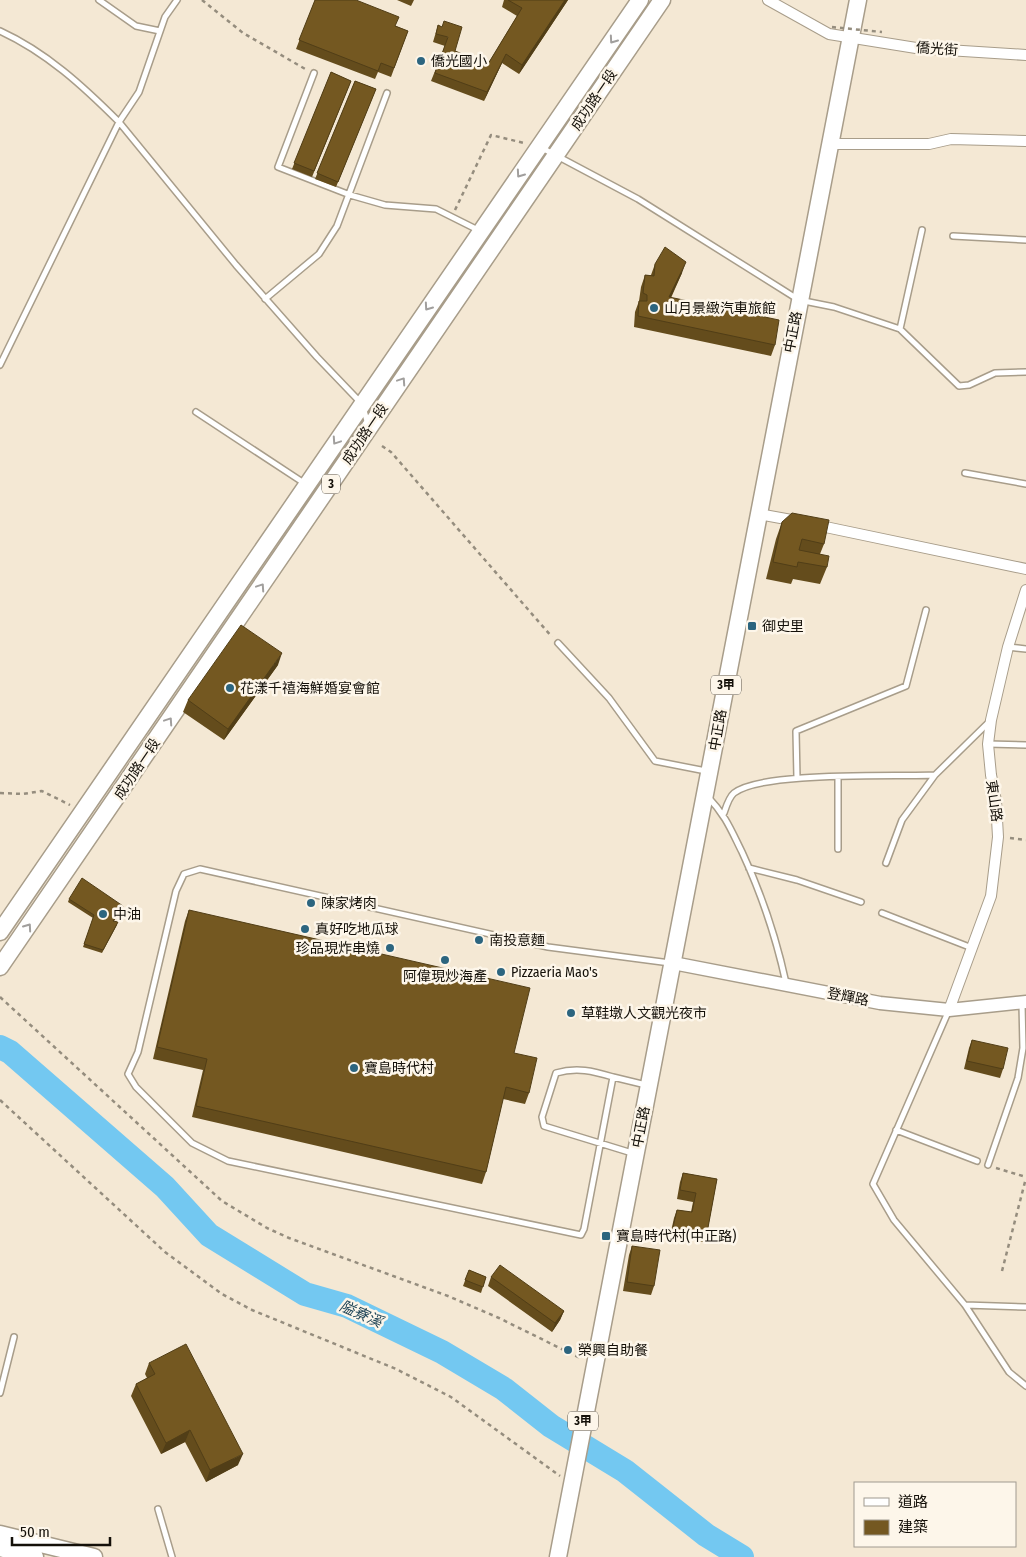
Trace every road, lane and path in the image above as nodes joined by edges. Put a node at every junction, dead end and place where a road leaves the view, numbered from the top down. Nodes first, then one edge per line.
1 (99, 0) edge
2 (177, 0) edge
3 (202, 0) edge
4 (640, 0) edge
5 (662, 0) edge
6 (768, 0) edge
7 (858, 0) edge
8 (832, 27) dead end
9 (0, 31) edge
10 (160, 31) junction
11 (882, 32) dead end
12 (850, 38) junction
13 (1026, 55) edge
14 (314, 73) joint
15 (387, 93) dead end
16 (119, 122) junction
17 (1026, 141) edge
18 (829, 144) junction
19 (539, 146) junction
20 (556, 156) junction
21 (350, 195) junction
22 (452, 216) junction
23 (922, 230) dead end
24 (480, 231) junction
25 (953, 236) dead end
26 (1026, 240) edge
27 (265, 299) junction
28 (799, 300) junction
29 (900, 329) junction
30 (0, 365) edge
31 (1026, 372) edge
32 (362, 404) junction
33 (196, 412) dead end
34 (370, 428) junction
35 (382, 446) dead end
36 (965, 473) dead end
37 (1026, 484) edge
38 (306, 485) junction
39 (759, 514) junction
40 (1026, 569) edge
41 (1026, 590) edge
42 (926, 610) dead end
43 (558, 643) joint
44 (1008, 647) junction
45 (1026, 649) edge
46 (991, 720) junction
47 (988, 744) junction
48 (1026, 745) edge
49 (711, 772) junction
50 (935, 775) junction
51 (797, 778) junction
52 (838, 778) junction
53 (0, 793) edge
54 (706, 795) junction
55 (83, 811) junction
56 (724, 813) junction
57 (998, 837) junction
58 (1026, 840) edge
59 (838, 849) dead end
60 (886, 863) dead end
61 (749, 868) junction
62 (861, 902) dead end
63 (882, 913) dead end
64 (0, 932) edge
65 (972, 948) junction
66 (672, 963) junction
67 (0, 968) edge
68 (787, 985) junction
69 (0, 997) edge
70 (1024, 1003) edge
71 (949, 1010) junction
72 (613, 1077) junction
73 (649, 1086) junction
74 (0, 1100) edge
75 (896, 1130) junction
76 (602, 1143) junction
77 (636, 1154) junction
78 (977, 1161) dead end
79 (988, 1165) joint
80 (1026, 1178) edge
81 (1002, 1271) dead end
82 (965, 1305) junction
83 (1026, 1307) edge
84 (14, 1338) dead end
85 (593, 1368) junction
86 (1026, 1386) edge
87 (0, 1393) edge
88 (573, 1478) junction
89 (158, 1509) dead end
90 (0, 1534) edge
91 (0, 1548) edge
92 (35, 1557) edge
93 (94, 1557) edge
94 (172, 1557) edge
95 (558, 1557) edge

1 - 10 lane
2 - 10 lane
3 - 14 path
4 -> 19 main road, 成功路一段 / 3
5 - 20 main road, 成功路一段 / 3
6 - 12 street, 僑光街
7 - 12 main road, 中正路 / 3甲
8 - 11 path, bridge
9 - 16 lane
10 - 16 lane
12 - 13 street, 僑光街
12 - 18 main road, 中正路 / 3甲
14 - 21 lane
15 - 21 lane
16 - 27 lane
16 - 30 lane
17 - 18 street
18 - 28 main road, 中正路 / 3甲
19 - 20 lane
19 - 22 path
19 -> 24 main road, 成功路一段 / 3
20 - 28 lane
34 -> 20 main road, 成功路一段 / 3
21 - 22 lane
21 - 27 lane
22 - 24 lane
23 - 29 lane
24 -> 32 main road, 成功路一段 / 3
25 - 26 lane
27 - 32 lane
28 - 29 lane
28 - 39 main road, 中正路 / 3甲
29 - 31 lane
32 - 34 lane
32 -> 38 main road, 成功路一段 / 3
33 - 38 lane
67 -> 34 main road, 成功路一段 / 3
35 - 43 path
36 - 37 lane
38 - 55 main road, 成功路一段 / 3
39 - 40 street
39 - 49 main road, 中正路 / 3甲
41 - 44 street, 東山路
42 - 51 lane
43 - 49 lane
44 - 45 lane
44 - 46 street, 東山路
46 - 47 street, 東山路
46 - 50 lane
47 - 48 lane
47 - 57 street, 東山路
49 - 54 main road, 中正路 / 3甲
50 - 52 lane
50 - 60 lane
51 - 52 lane
51 - 56 lane
52 - 59 lane
53 - 55 path
54 - 56 lane
54 - 66 main road, 中正路 / 3甲
55 - 64 main road, 成功路一段 / 3
56 - 61 lane
57 - 58 path
57 - 65 street, 東山路
61 - 62 lane
61 - 68 lane
63 - 65 lane
65 - 71 street, 東山路
66 - 68 street, 登輝路
66 - 73 main road, 中正路 / 3甲
66 - 76 lane
68 - 71 street, 登輝路
69 - 85 path
70 - 71 street, 登輝路
70 - 79 lane
71 - 75 lane
72 - 73 lane
72 - 76 lane
72 - 76 lane
73 - 77 main road, 中正路 / 3甲
74 - 88 path
75 - 78 lane
75 - 82 lane
76 - 77 lane
77 - 85 main road, 中正路 / 3甲
79 - 80 path
80 - 81 path
82 - 83 lane
82 - 86 lane
84 - 87 lane
85 - 88 main road, 3甲
88 - 95 main road, 3甲
89 - 94 lane
90 - 93 main road
91 - 92 main road

